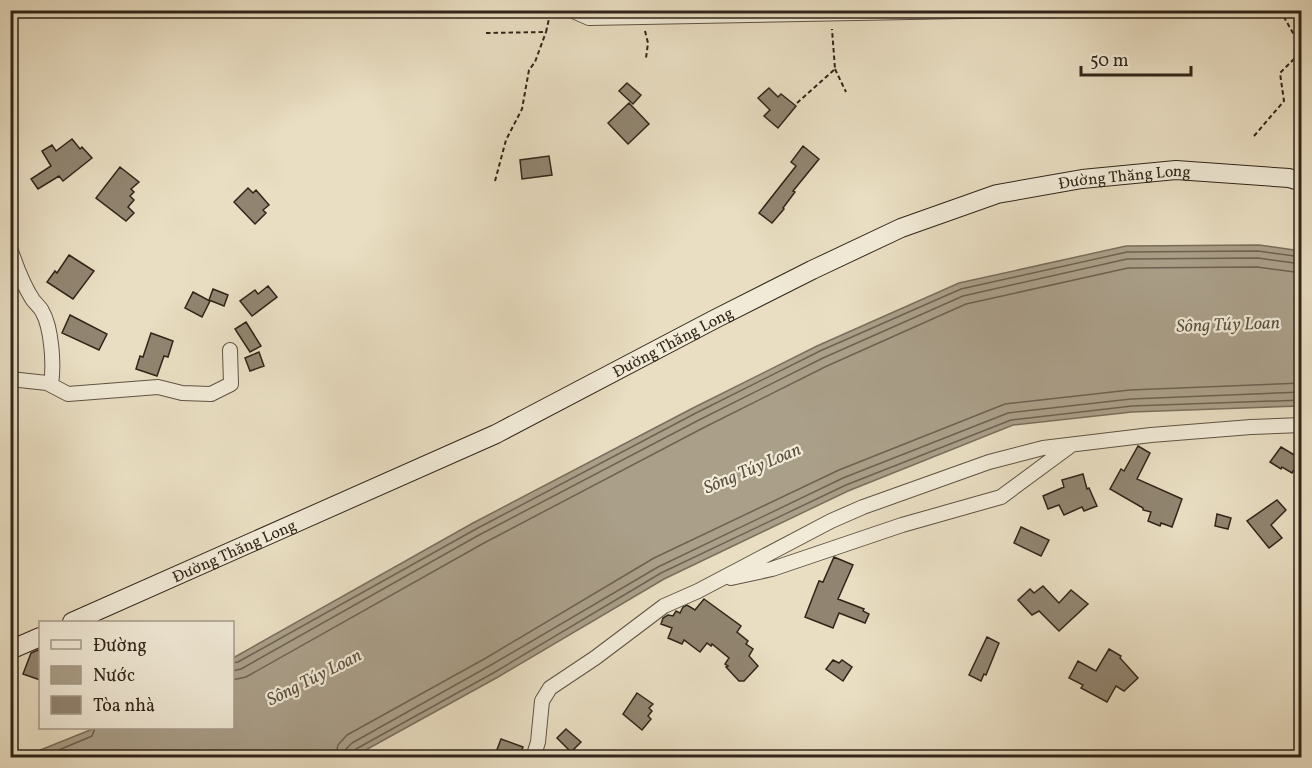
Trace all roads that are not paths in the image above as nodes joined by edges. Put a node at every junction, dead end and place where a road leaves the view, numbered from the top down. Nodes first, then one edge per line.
1 (571, 10) edge
2 (1018, 10) edge
3 (1302, 182) edge
4 (10, 248) edge
5 (230, 350) dead end
6 (10, 379) edge
7 (51, 385) junction
8 (1302, 425) edge
9 (1073, 444) junction
10 (720, 579) junction
11 (74, 621) edge
12 (39, 637) edge
13 (10, 650) edge
14 (533, 758) edge

1 - 2 street
3 - 11 street, Đường Thăng Long
4 - 7 street
5 - 7 street
6 - 7 street
8 - 9 street
9 - 10 street
9 - 10 street
10 - 14 street
12 - 13 street

